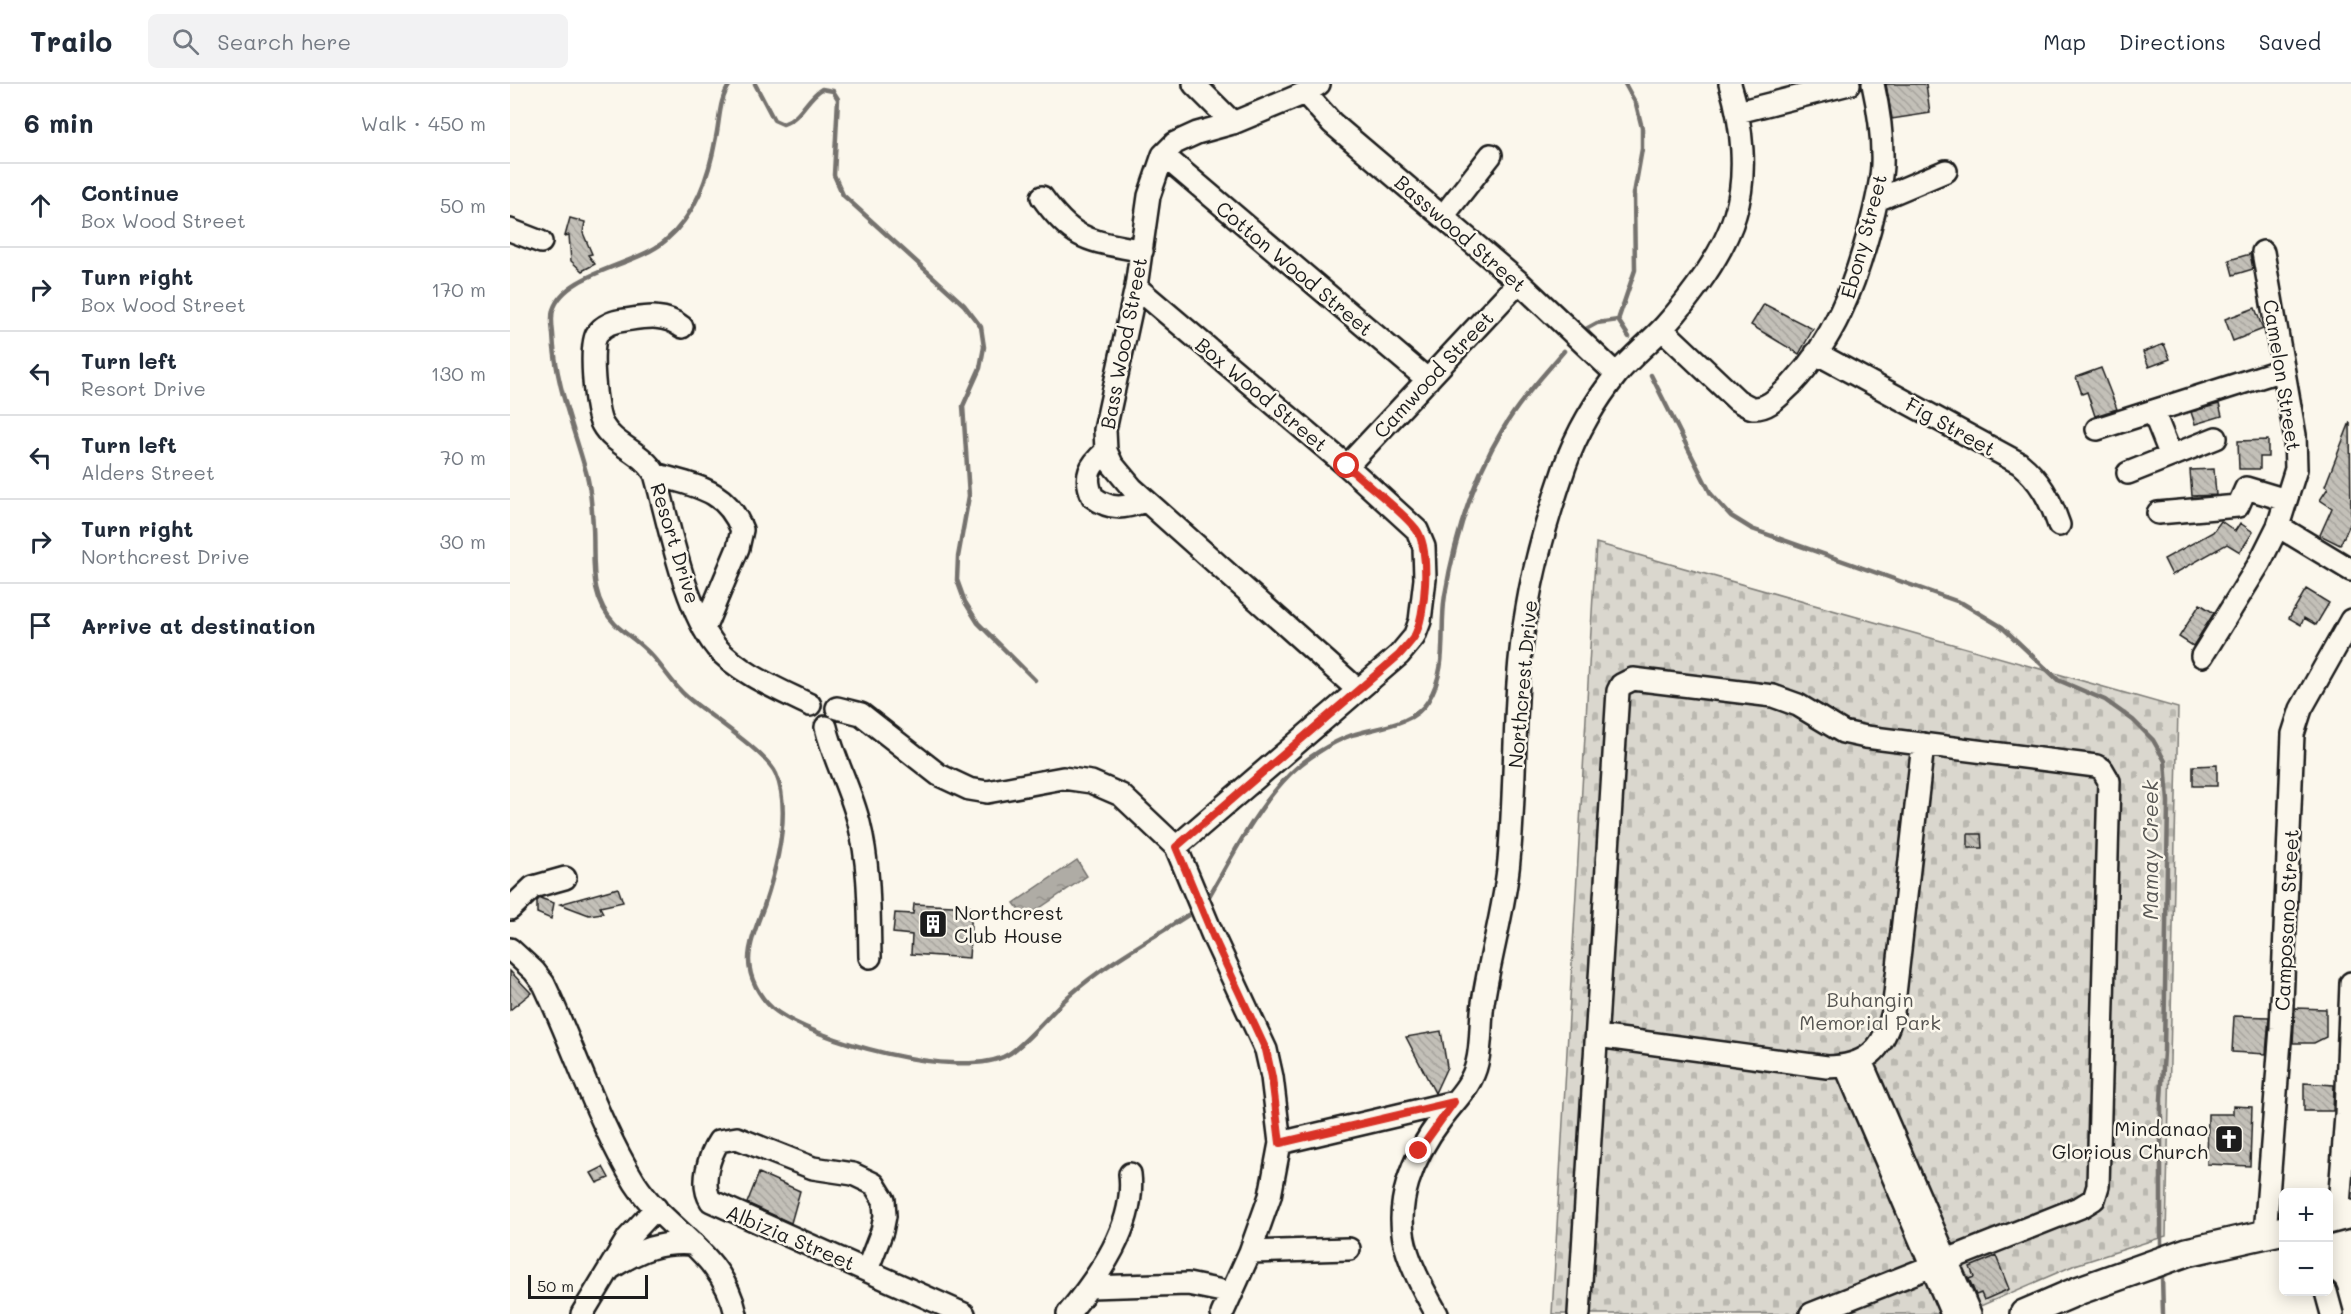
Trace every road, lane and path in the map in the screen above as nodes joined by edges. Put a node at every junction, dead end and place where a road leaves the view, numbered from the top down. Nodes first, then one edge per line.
1 (1194, 84) edge
2 (1730, 84) edge
3 (1849, 84) edge
4 (1873, 84) edge
5 (1312, 88) edge
6 (1738, 112) junction
7 (1233, 123) junction
8 (1163, 155) junction
9 (1491, 155) dead end
10 (1946, 171) dead end
11 (1042, 197) dead end
12 (1877, 200) junction
13 (1444, 215) junction
14 (510, 230) edge
15 (541, 242) dead end
16 (1142, 251) junction
17 (2263, 252) dead end
18 (1519, 282) junction
19 (1136, 287) junction
20 (682, 327) dead end
21 (1662, 329) junction
22 (1816, 353) junction
23 (2282, 370) junction
24 (1616, 374) junction
25 (1428, 380) junction
26 (2153, 411) junction
27 (2097, 429) dead end
28 (2216, 438) dead end
29 (1106, 451) junction
30 (2171, 456) junction
31 (1347, 466) junction
32 (2128, 473) dead end
33 (655, 474) junction
34 (2286, 500) junction
35 (1145, 501) junction
36 (2158, 513) dead end
37 (2059, 525) dead end
38 (2278, 526) junction
39 (2351, 570) edge
40 (2351, 620) edge
41 (704, 629) junction
42 (2202, 656) dead end
43 (1357, 689) junction
44 (810, 705) junction
45 (837, 708) junction
46 (826, 727) junction
47 (1923, 744) junction
48 (1176, 847) junction
49 (565, 878) dead end
50 (510, 909) edge
51 (510, 949) edge
52 (870, 957) dead end
53 (2351, 983) edge
54 (1597, 1036) junction
55 (1853, 1064) junction
56 (1454, 1102) junction
57 (1280, 1143) junction
58 (1130, 1174) dead end
59 (656, 1208) junction
60 (2339, 1217) edge
61 (2274, 1232) edge
62 (694, 1244) junction
63 (1349, 1249) dead end
64 (1250, 1252) junction
65 (1939, 1263) junction
66 (867, 1270) junction
67 (606, 1272) junction
68 (1090, 1287) junction
69 (1232, 1293) junction
70 (2327, 1296) edge
71 (582, 1314) edge
72 (736, 1314) edge
73 (964, 1314) edge
74 (1068, 1314) edge
75 (1222, 1314) edge
76 (1437, 1314) edge
77 (1579, 1314) edge
78 (1811, 1314) edge
79 (1952, 1314) edge
80 (1970, 1314) edge
81 (2024, 1314) edge
82 (2332, 1314) edge

1 - 7 street
2 - 6 street, Northcrest Drive
3 - 6 street
4 - 12 street, Ebony Street
5 - 7 street
5 - 13 street, Basswood Street
6 - 21 street, Northcrest Drive
7 - 8 street
8 - 16 street, Bass Wood Street
8 - 25 street, Cotton Wood Street
9 - 13 street
10 - 12 street
11 - 16 street
12 - 22 street, Ebony Street
13 - 18 street, Basswood Street
14 - 15 street
16 - 19 street, Bass Wood Street
17 - 23 street, Camelon Street
18 - 24 street, Basswood Street
18 - 25 street, Camwood Street
19 - 29 street, Bass Wood Street
19 - 31 street, Box Wood Street
20 - 33 street, Resort Drive
21 - 22 street, Ebony Street
21 - 24 street, Northcrest Drive
22 - 37 street, Fig Street
23 - 26 street
23 - 34 street, Camelon Street
24 - 56 street, Northcrest Drive
25 - 31 street, Camwood Street
26 - 27 street
26 - 30 street
28 - 30 street
29 - 35 street, Bass Wood Street
29 - 35 street
30 - 32 street
31 - 43 street, Box Wood Street
33 - 41 street, Resort Drive
33 - 41 street
34 - 36 street
34 - 38 street, Camelon Street
35 - 43 street, Bass Wood Street
38 - 39 street
38 - 42 street, Camelon Street
40 - 61 street, Camposano Street
41 - 44 street, Resort Drive
43 - 48 street, Box Wood Street
44 - 45 street
44 - 46 street
45 - 46 street
45 - 48 street
46 - 52 street
47 - 54 street
47 - 55 street
47 - 65 street
48 - 57 street
49 - 50 street
51 - 59 street
53 - 60 street
54 - 55 street
54 - 77 street
55 - 65 street
56 - 57 street
56 - 76 street, Northcrest Drive
57 - 64 street
58 - 68 street
59 - 62 street
59 - 67 street
61 - 81 main road
62 - 67 street
62 - 72 street
63 - 64 street
64 - 69 street
65 - 78 street
65 - 79 street
65 - 80 street
66 - 66 street, Albizia Street
66 - 73 street, Albizia Street
67 - 71 street
68 - 69 street
68 - 74 street
69 - 75 street
70 - 82 street

